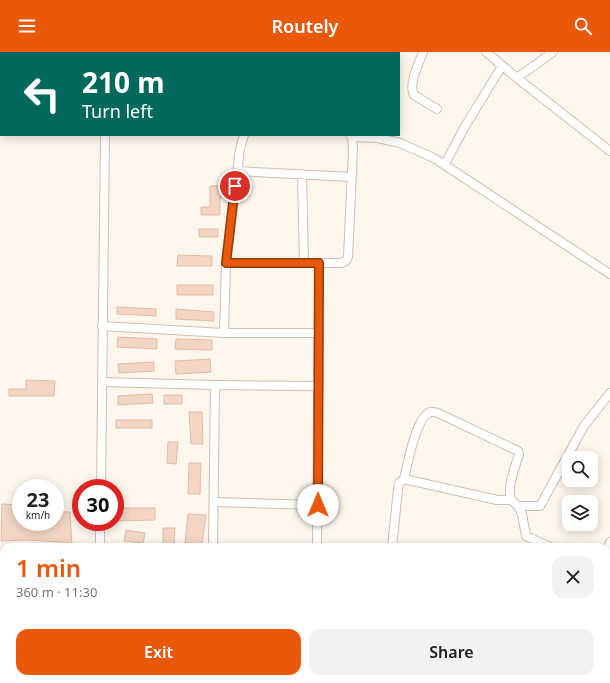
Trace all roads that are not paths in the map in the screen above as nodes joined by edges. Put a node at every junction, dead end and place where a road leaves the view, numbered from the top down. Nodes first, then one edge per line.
1 (424, 52) edge
2 (486, 52) edge
3 (553, 52) edge
4 (502, 66) junction
5 (517, 78) junction
6 (437, 109) dead end
7 (105, 136) edge
8 (244, 136) edge
9 (351, 136) edge
10 (610, 151) edge
11 (445, 164) junction
12 (237, 171) junction
13 (302, 174) junction
14 (352, 177) junction
15 (226, 263) junction
16 (304, 263) junction
17 (319, 263) junction
18 (610, 274) edge
19 (102, 326) junction
20 (319, 332) junction
21 (224, 333) junction
22 (102, 382) junction
23 (215, 385) junction
24 (318, 386) junction
25 (610, 392) edge
26 (100, 479) edge
27 (404, 479) junction
28 (511, 500) junction
29 (214, 502) junction
30 (318, 505) junction
31 (518, 506) junction
32 (100, 531) edge
33 (100, 543) edge
34 (213, 543) edge
35 (317, 543) edge
36 (392, 543) edge
37 (541, 543) edge

1 - 6 street
2 - 4 street
3 - 5 street
4 - 5 street
4 - 11 street
5 - 10 street
7 - 19 street
8 - 12 street
9 - 11 street
9 - 14 street
11 - 18 street
12 - 13 street
12 - 15 street
13 - 14 street
13 - 16 street
14 - 17 street
15 - 16 street
15 - 21 street
16 - 17 street
17 - 20 street
19 - 21 street
19 - 22 street
20 - 21 street
20 - 24 street
22 - 23 street
22 - 26 street
23 - 24 street
23 - 29 street
24 - 30 street
25 - 31 street
27 - 28 street
27 - 28 street
27 - 36 street
28 - 31 street
29 - 30 street
29 - 34 street
30 - 35 street
31 - 37 street
32 - 33 street

